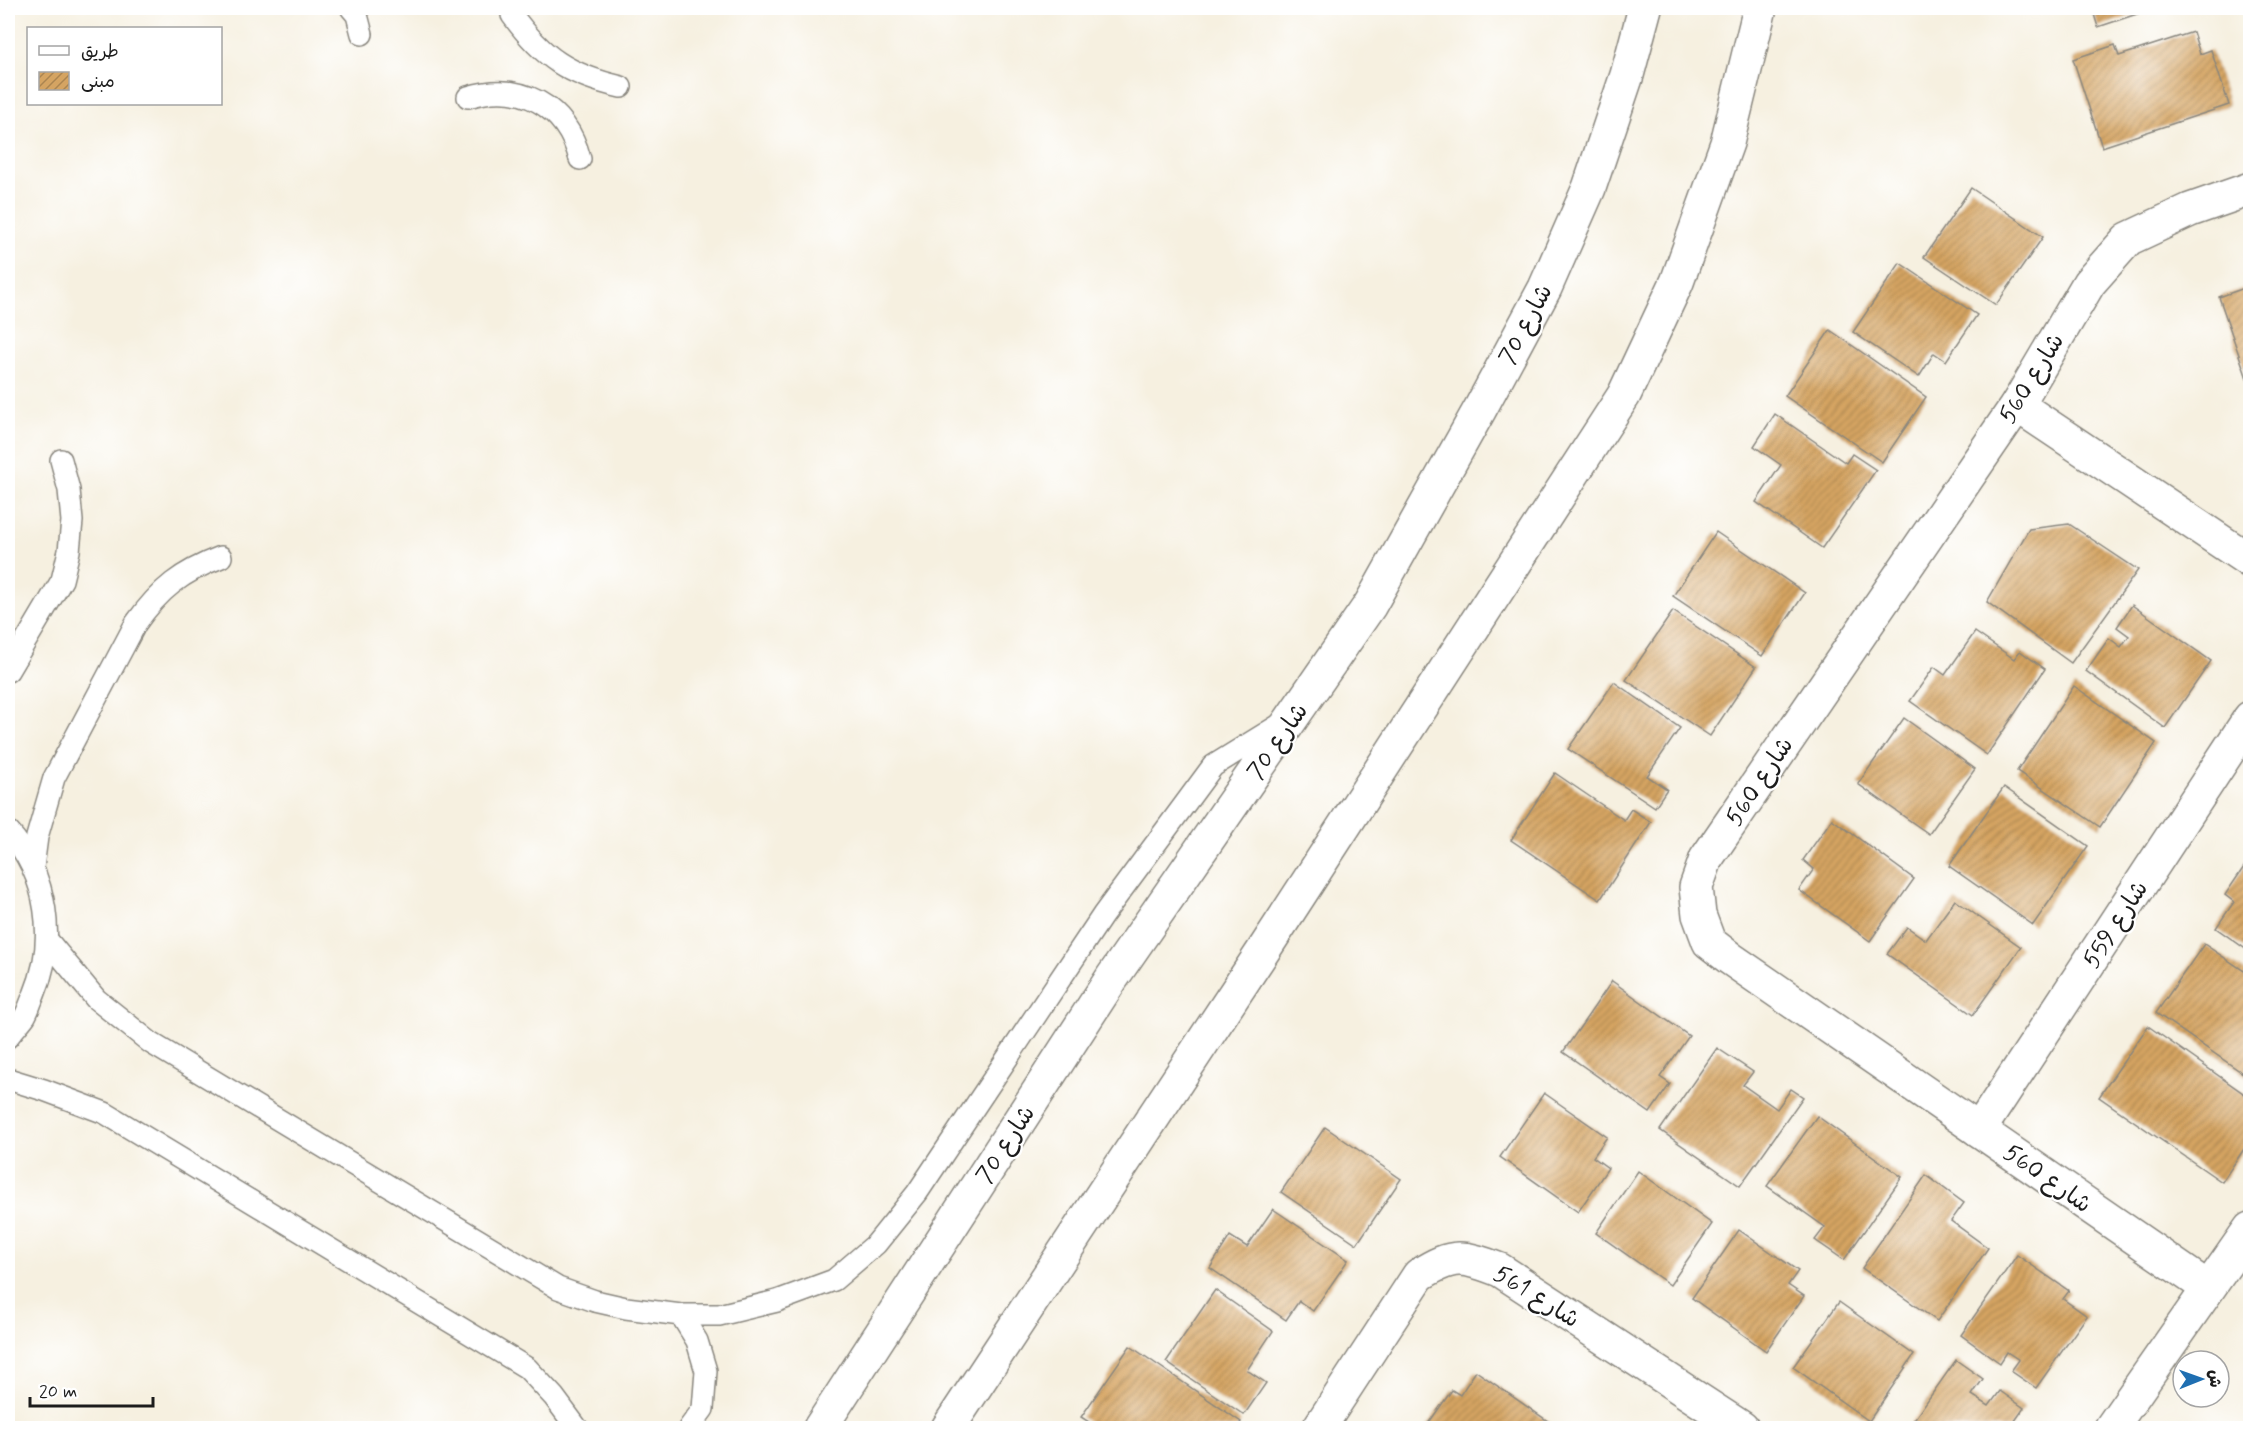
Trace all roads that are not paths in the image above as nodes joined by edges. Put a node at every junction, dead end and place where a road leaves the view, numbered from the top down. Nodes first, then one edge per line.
1 (351, 8) edge
2 (1645, 8) edge
3 (1760, 8) edge
4 (512, 15) dead end
5 (362, 34) dead end
6 (621, 87) dead end
7 (468, 97) dead end
8 (580, 159) dead end
9 (2250, 189) edge
10 (2017, 405) junction
11 (61, 460) dead end
12 (221, 557) dead end
13 (2250, 561) edge
14 (8, 671) edge
15 (1294, 716) junction
16 (2250, 718) edge
17 (8, 831) edge
18 (33, 867) junction
19 (48, 941) junction
20 (8, 1037) edge
21 (8, 1079) edge
22 (1979, 1130) junction
23 (2250, 1228) edge
24 (2208, 1288) junction
25 (681, 1315) junction
26 (577, 1428) edge
27 (689, 1428) edge
28 (820, 1428) edge
29 (948, 1428) edge
30 (1319, 1428) edge
31 (1742, 1428) edge
32 (2110, 1428) edge

1 - 5 lane
2 - 15 main road, شارع 70
3 - 29 main road
4 - 6 lane
7 - 8 lane
9 - 10 main road, شارع 560
10 - 13 main road
10 - 22 main road, شارع 560
11 - 14 lane
12 - 18 lane
15 - 25 lane
15 - 28 main road, شارع 70
16 - 22 main road, شارع 559
17 - 18 lane
18 - 19 lane
19 - 20 lane
19 - 25 lane
21 - 26 lane
22 - 24 main road, شارع 560
23 - 24 main road
24 - 32 main road
25 - 27 lane
30 - 31 main road, شارع 561

